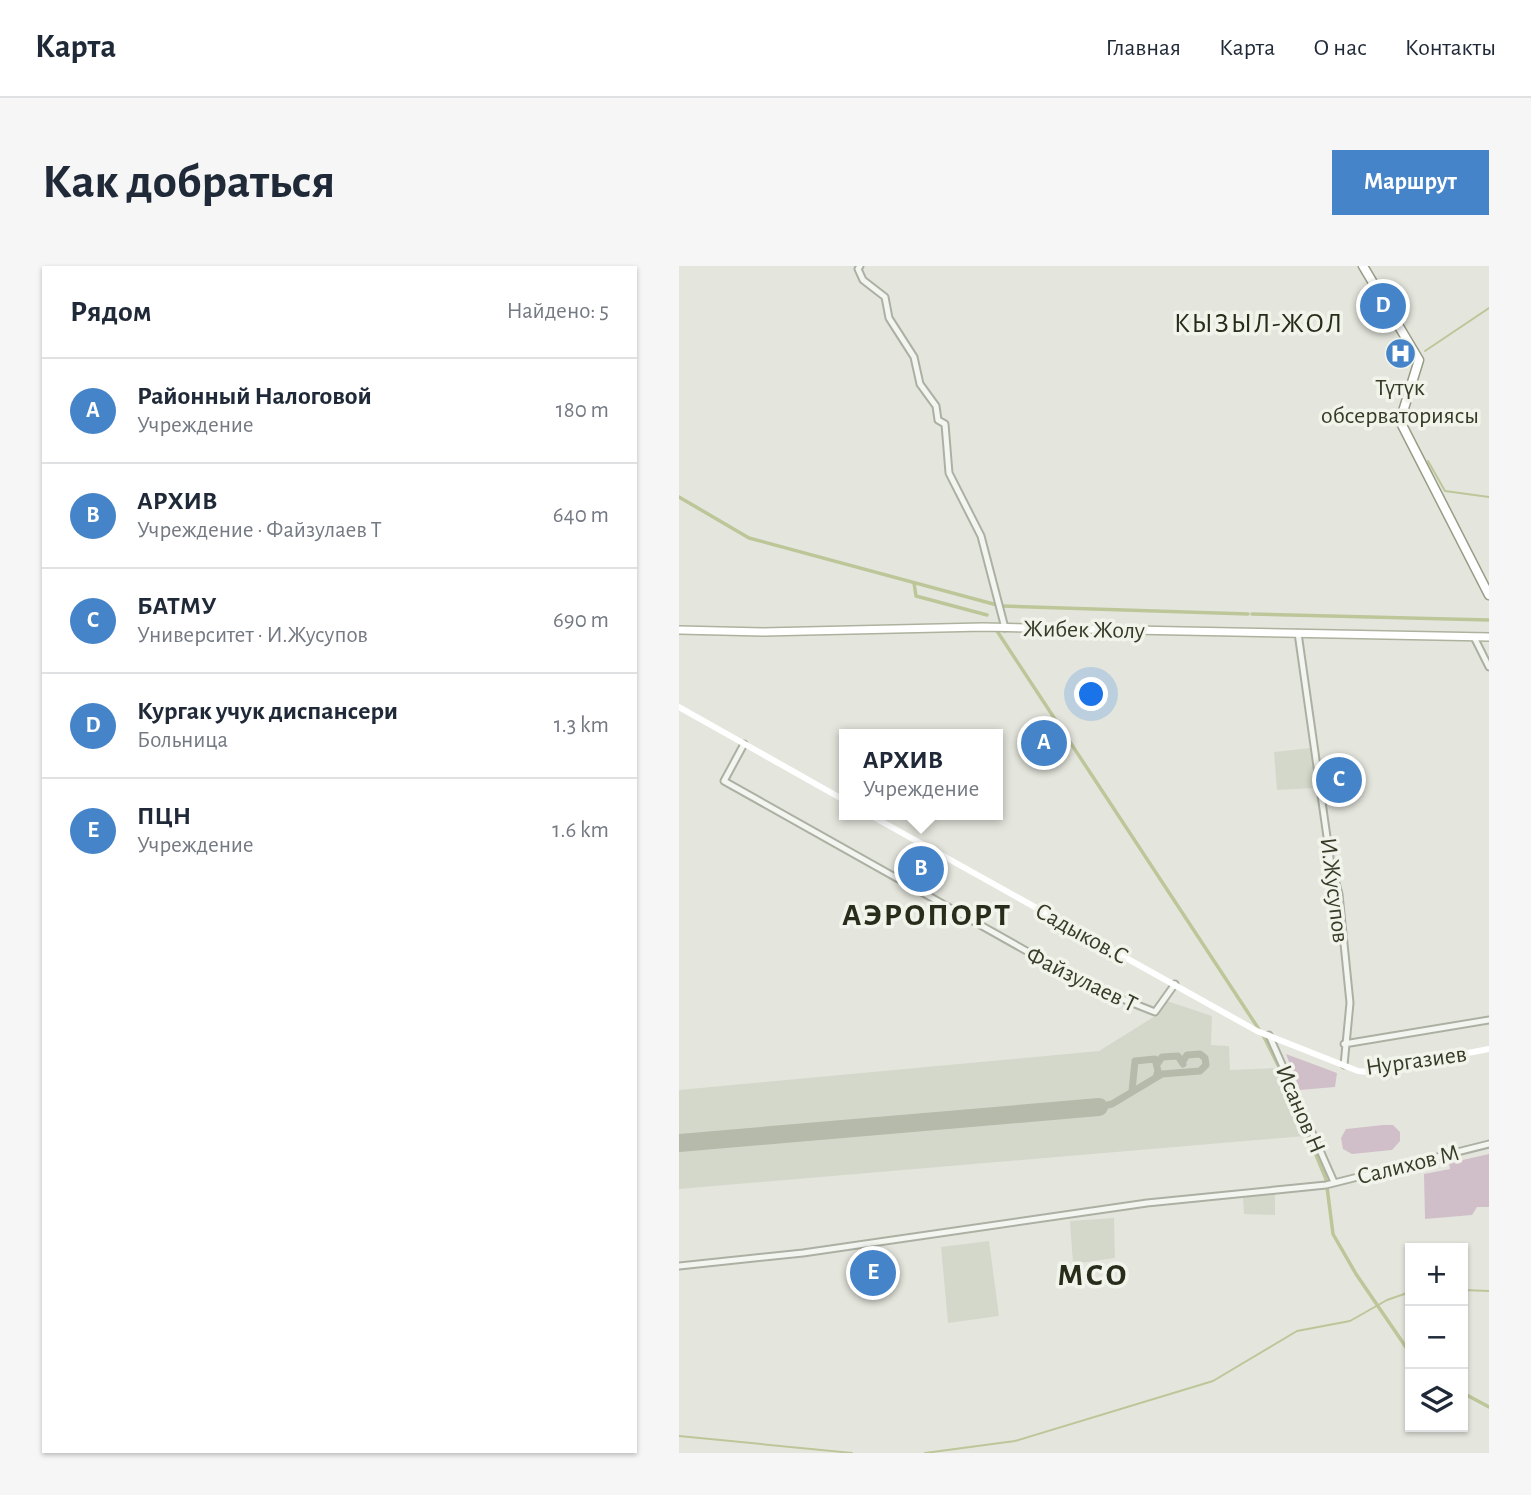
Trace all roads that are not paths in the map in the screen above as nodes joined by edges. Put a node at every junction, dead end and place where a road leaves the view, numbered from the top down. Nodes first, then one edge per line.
1 (860, 266) edge
2 (1363, 266) edge
3 (1489, 595) edge
4 (1005, 628) junction
5 (679, 630) edge
6 (1298, 632) junction
7 (1474, 637) junction
8 (1489, 637) edge
9 (1489, 667) edge
10 (679, 707) edge
11 (744, 744) junction
12 (839, 797) edge
13 (879, 820) edge
14 (1175, 984) junction
15 (1489, 1020) edge
16 (1268, 1035) junction
17 (1289, 1043) junction
18 (1344, 1044) junction
19 (1489, 1049) edge
20 (1276, 1050) junction
21 (1344, 1065) junction
22 (1489, 1144) edge
23 (1329, 1184) junction
24 (679, 1266) edge

1 - 4 street
2 - 3 highway
4 - 5 main road, Жибек Жолу
4 - 6 main road, Жибек Жолу
6 - 7 main road, Жибек Жолу
6 - 18 street, И.Жусупов
7 - 8 main road, Жибек Жолу
7 - 9 street
10 - 11 main road
11 - 12 main road
11 - 14 street, Файзулаев Т
13 - 14 main road, Садыков.С
14 - 16 main road, Садыков.С
15 - 18 street
16 - 17 main road
16 - 20 street, Исанов Н
17 - 20 street
17 - 21 main road
18 - 21 street, И.Жусупов
19 - 21 main road, Нургазиев
20 - 23 street, Исанов Н
22 - 23 street, Салихов М
23 - 24 street, Салихов М

